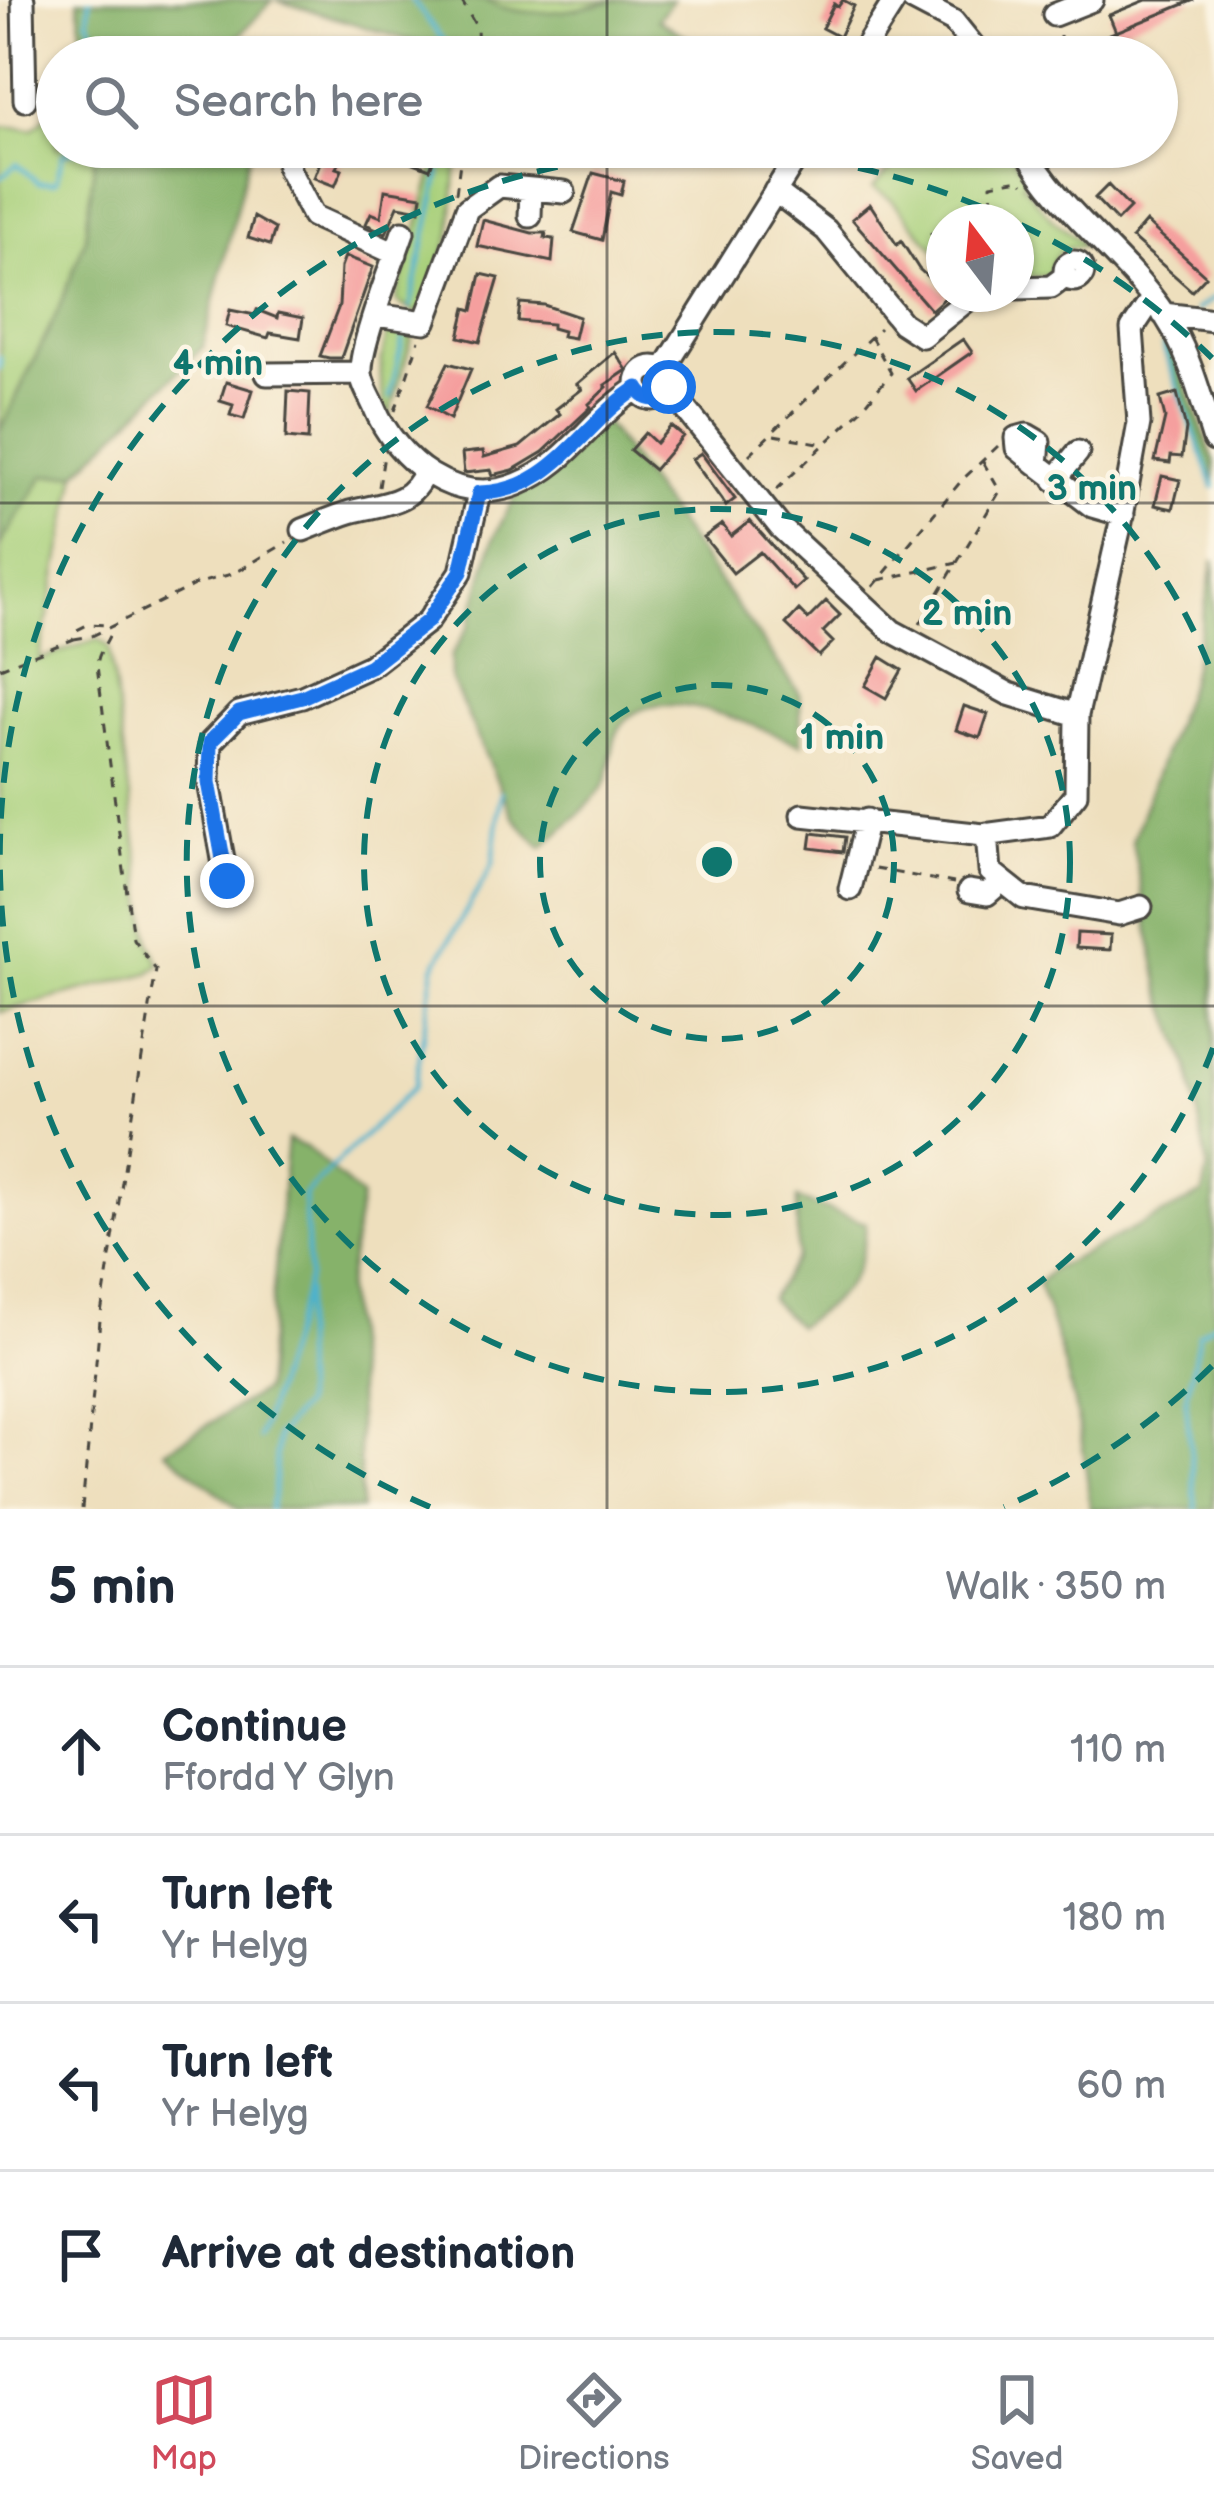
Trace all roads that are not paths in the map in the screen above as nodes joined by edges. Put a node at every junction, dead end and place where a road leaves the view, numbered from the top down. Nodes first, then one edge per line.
1 (23, 0) edge
2 (895, 0) edge
3 (913, 0) edge
4 (1092, 0) edge
5 (1054, 15) dead end
6 (872, 36) edge
7 (965, 36) edge
8 (25, 100) dead end
9 (288, 168) edge
10 (790, 168) edge
11 (1038, 168) edge
12 (531, 189) junction
13 (775, 191) junction
14 (564, 192) dead end
15 (530, 216) dead end
16 (1066, 276) dead end
17 (1034, 287) edge
18 (1157, 307) junction
19 (952, 312) edge
20 (376, 315) junction
21 (1214, 320) edge
22 (289, 350) dead end
23 (361, 373) junction
24 (665, 381) junction
25 (1016, 438) road end
26 (1214, 440) edge
27 (1078, 452) dead end
28 (424, 472) junction
29 (1055, 480) junction
30 (479, 493) junction
31 (1123, 515) junction
32 (303, 530) road end
33 (1078, 715) junction
34 (802, 815) dead end
35 (867, 820) junction
36 (987, 834) junction
37 (1002, 880) junction
38 (227, 881) dead end
39 (850, 889) dead end
40 (969, 891) road end
41 (1141, 907) dead end

1 - 8 street
2 - 6 street
3 - 7 street
4 - 5 street
9 - 20 street
10 - 13 street
11 - 18 street
12 - 14 street
12 - 15 street
12 - 20 street
13 - 19 street
13 - 24 street
16 - 17 street
18 - 21 street
18 - 26 street
18 - 31 street
20 - 23 street
22 - 23 street
23 - 28 street
24 - 30 street
24 - 33 street
25 - 29 street
27 - 29 street
28 - 30 street
28 - 32 street
29 - 31 street
30 - 38 street
31 - 33 street
33 - 36 street
34 - 35 street
35 - 36 street
35 - 39 street
36 - 37 street
37 - 40 street
37 - 41 street

